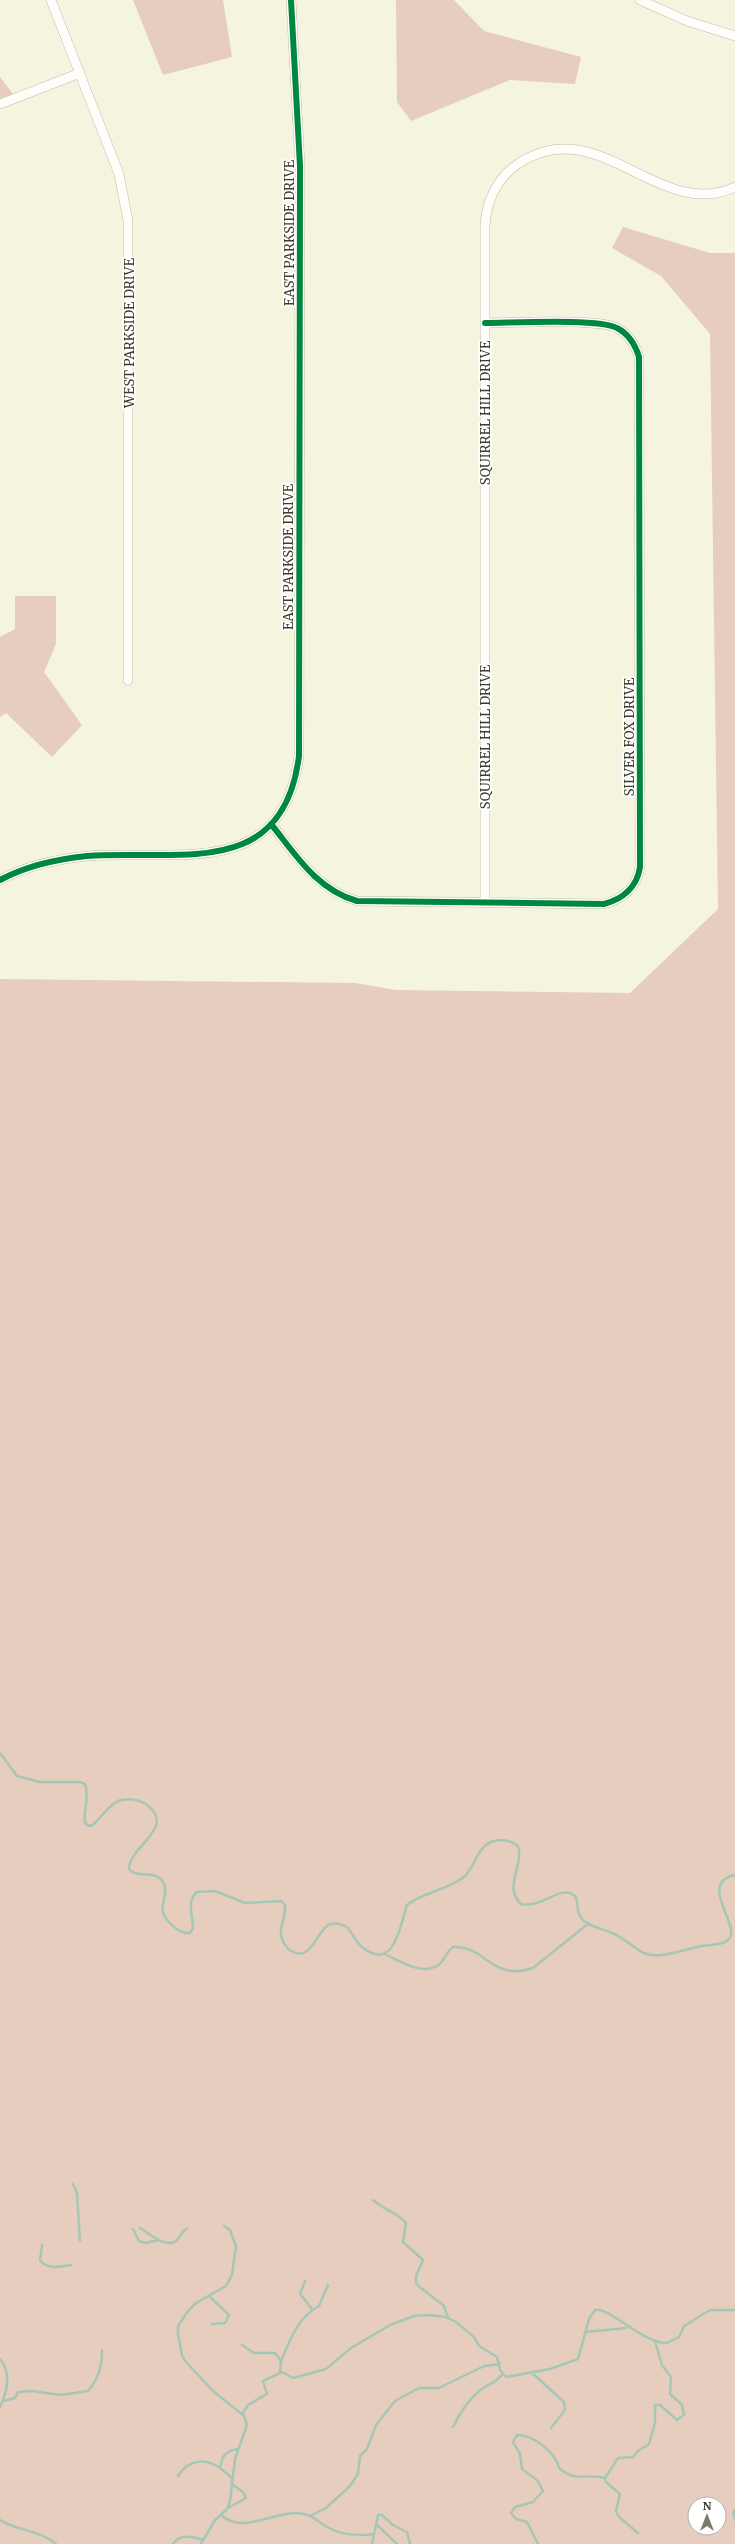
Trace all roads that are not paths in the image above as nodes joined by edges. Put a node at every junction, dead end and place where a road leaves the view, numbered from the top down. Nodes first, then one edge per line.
1 (51, 0) edge
2 (291, 0) edge
3 (640, 0) edge
4 (735, 36) edge
5 (80, 73) junction
6 (0, 104) edge
7 (735, 187) edge
8 (485, 323) junction
9 (128, 680) dead end
10 (271, 824) junction
11 (0, 880) edge
12 (485, 903) junction

1 - 5 street, WEST PARKSIDE DRIVE
2 - 10 street, EAST PARKSIDE DRIVE
3 - 4 street
5 - 6 street
5 - 9 street, WEST PARKSIDE DRIVE
7 - 8 street, SQUIRREL HILL DRIVE
8 - 12 street, SQUIRREL HILL DRIVE
8 - 12 street, SILVER FOX DRIVE
10 - 11 street, EAST PARKSIDE DRIVE
10 - 12 street, SILVER FOX DRIVE

